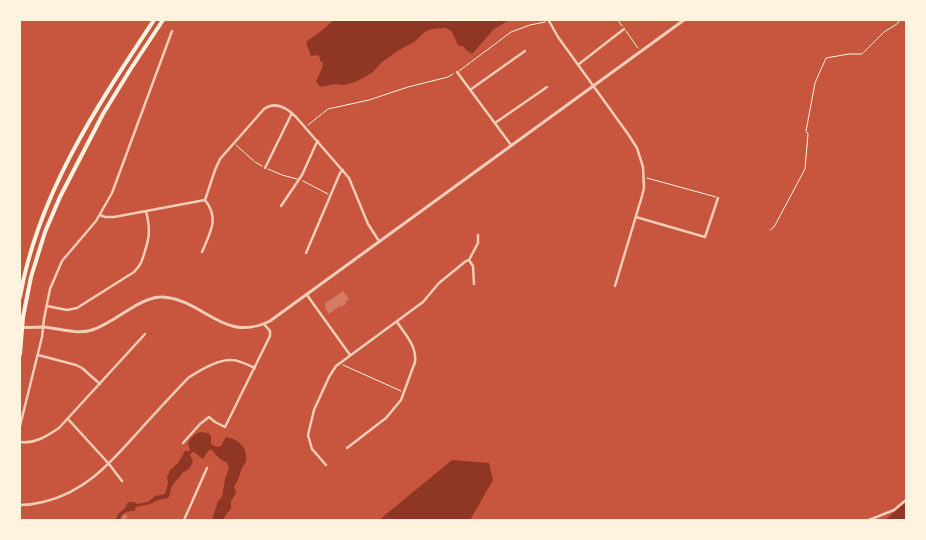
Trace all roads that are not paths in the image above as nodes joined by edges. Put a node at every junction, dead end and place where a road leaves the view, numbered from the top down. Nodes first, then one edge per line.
1 (154, 20) edge
2 (163, 20) edge
3 (684, 20) edge
4 (549, 21) edge
5 (624, 29) road end
6 (172, 31) dead end
7 (525, 51) dead end
8 (579, 64) junction
9 (457, 72) road end
10 (547, 86) dead end
11 (594, 86) junction
12 (470, 90) junction
13 (292, 113) junction
14 (495, 124) junction
15 (318, 141) junction
16 (511, 146) junction
17 (265, 168) road end
18 (343, 170) junction
19 (718, 198) road end
20 (205, 200) junction
21 (281, 206) dead end
22 (146, 211) junction
23 (100, 215) junction
24 (636, 218) junction
25 (478, 235) dead end
26 (379, 241) junction
27 (202, 252) dead end
28 (306, 253) dead end
29 (469, 260) junction
30 (474, 284) dead end
31 (615, 286) dead end
32 (306, 293) junction
33 (20, 297) edge
34 (47, 306) junction
35 (397, 322) junction
36 (264, 324) junction
37 (21, 327) edge
38 (43, 327) junction
39 (145, 334) dead end
40 (20, 354) edge
41 (38, 355) junction
42 (350, 355) junction
43 (255, 368) junction
44 (100, 384) junction
45 (68, 419) junction
46 (20, 426) edge
47 (20, 442) edge
48 (183, 443) dead end
49 (347, 448) dead end
50 (109, 464) junction
51 (326, 465) dead end
52 (207, 468) dead end
53 (122, 481) dead end
54 (906, 500) edge
55 (20, 505) edge
56 (184, 520) edge
57 (869, 520) edge

1 - 33 highway
2 - 37 highway
3 - 11 street
4 - 8 street
5 - 8 street
6 - 23 street
7 - 12 street
8 - 11 street
9 - 12 street
10 - 14 street
11 - 16 street
11 - 24 street
12 - 14 street
13 - 15 street
13 - 17 street
13 - 20 street
14 - 16 street
15 - 18 street
15 - 21 street
16 - 26 street
18 - 26 street
18 - 28 street
19 - 24 street
20 - 22 street
20 - 27 street
22 - 23 street
22 - 34 street
23 - 34 street
24 - 31 street
25 - 29 street
26 - 32 street
29 - 30 street
29 - 35 street
32 - 36 street
32 - 42 street
34 - 38 street
35 - 42 street
35 - 49 street
36 - 38 street
36 - 43 street
37 - 38 street
37 - 40 highway
38 - 41 street
39 - 44 street
41 - 44 street
41 - 46 street
42 - 51 street
43 - 48 street
43 - 50 street
44 - 45 street
45 - 47 street
45 - 50 street
50 - 53 street
50 - 55 street
52 - 56 street
54 - 57 street

